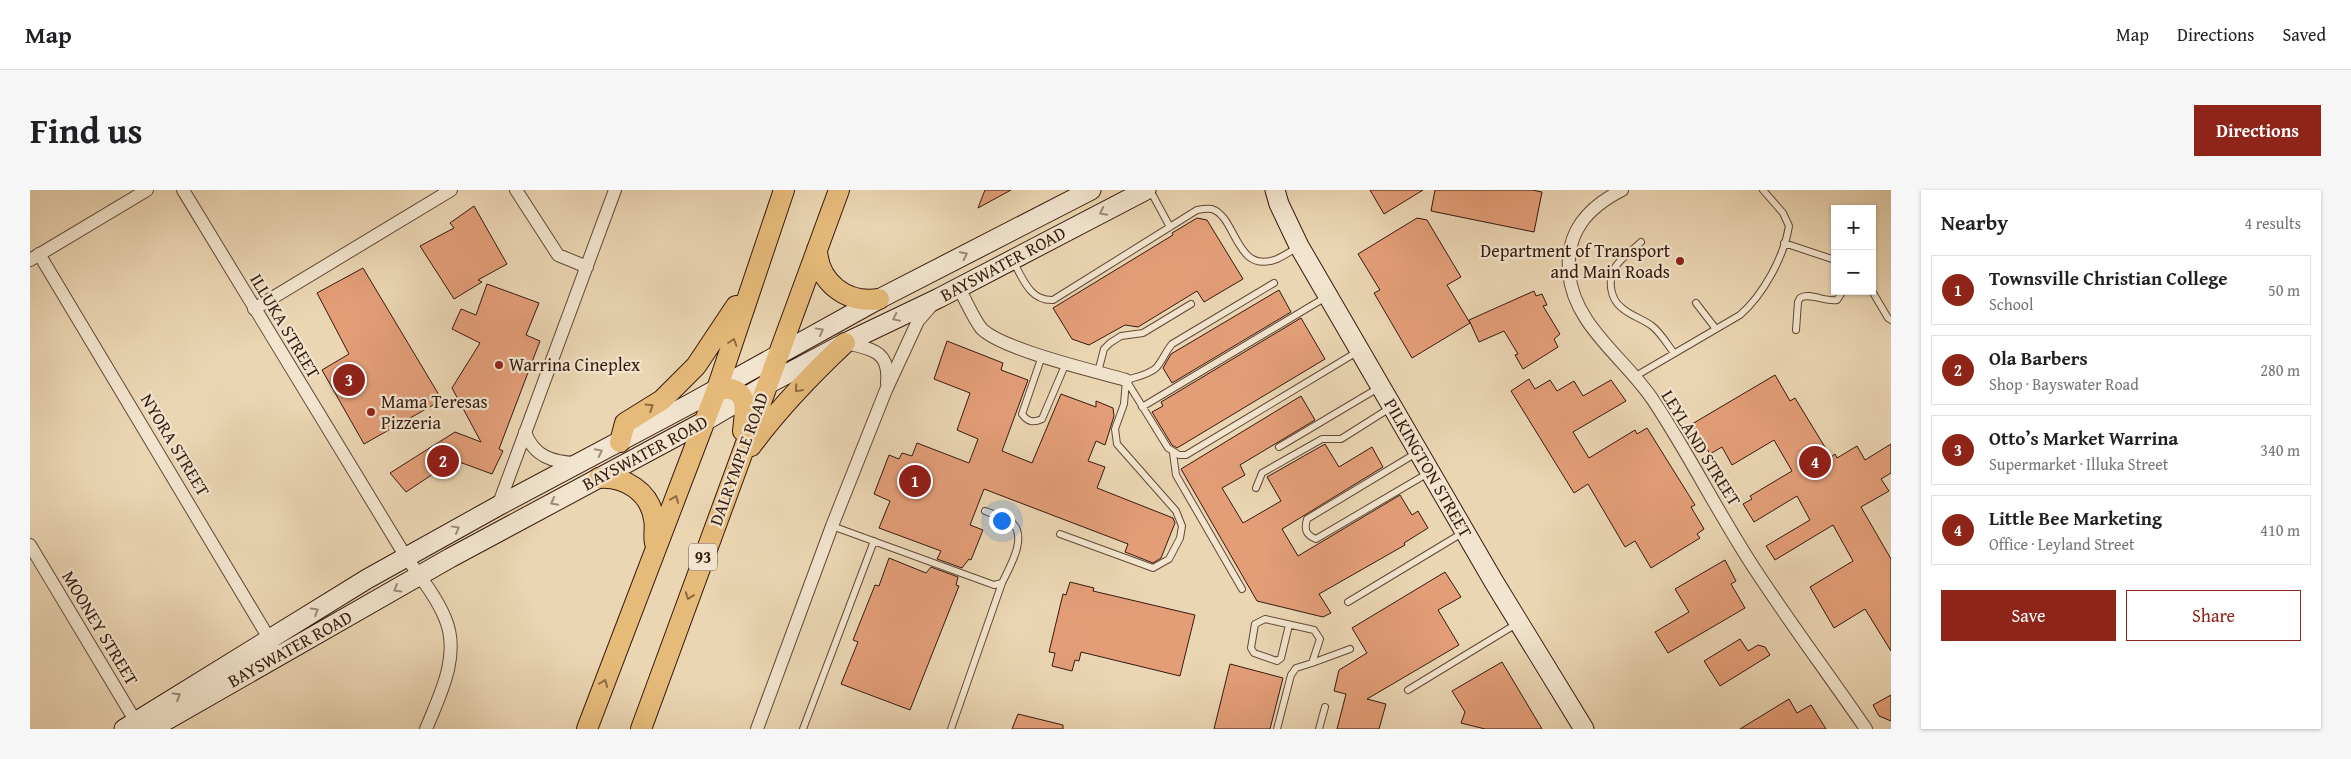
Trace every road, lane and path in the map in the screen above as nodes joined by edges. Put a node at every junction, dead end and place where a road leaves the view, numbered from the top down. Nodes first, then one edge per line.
1 (147, 190) edge
2 (183, 190) edge
3 (451, 190) edge
4 (516, 190) edge
5 (615, 190) edge
6 (784, 190) edge
7 (839, 190) edge
8 (1090, 190) edge
9 (1146, 190) edge
10 (1150, 190) edge
11 (1264, 190) edge
12 (1622, 190) edge
13 (1763, 190) edge
14 (1277, 197) edge
15 (1170, 227) junction
16 (1642, 242) dead end
17 (1784, 243) junction
18 (1299, 246) junction
19 (817, 249) junction
20 (35, 257) edge
21 (1012, 259) junction
22 (1831, 259) edge
23 (587, 267) junction
24 (755, 274) junction
25 (1274, 283) dead end
26 (958, 287) junction
27 (1329, 295) junction
28 (1840, 295) edge
29 (1874, 295) edge
30 (939, 298) junction
31 (879, 299) junction
32 (1696, 303) dead end
33 (1191, 304) dead end
34 (254, 309) junction
35 (1891, 320) edge
36 (1716, 329) junction
37 (1796, 330) dead end
38 (845, 343) junction
39 (1360, 350) junction
40 (1674, 353) junction
41 (777, 354) junction
42 (1042, 356) junction
43 (1066, 363) junction
44 (1098, 372) junction
45 (1634, 377) junction
46 (1126, 380) junction
47 (766, 386) junction
48 (1381, 386) junction
49 (718, 389) junction
50 (886, 390) junction
51 (743, 399) junction
52 (1393, 406) junction
53 (1142, 407) junction
54 (705, 421) junction
55 (525, 432) junction
56 (620, 442) junction
57 (1280, 447) dead end
58 (1419, 452) junction
59 (1173, 453) junction
60 (577, 463) junction
61 (736, 466) junction
62 (1431, 472) junction
63 (599, 478) junction
64 (1256, 488) dead end
65 (498, 506) junction
66 (986, 511) dead end
67 (832, 526) junction
68 (1465, 531) junction
69 (1060, 534) dead end
70 (874, 541) junction
71 (30, 545) edge
72 (656, 547) junction
73 (406, 557) junction
74 (419, 576) junction
75 (1002, 583) junction
76 (1242, 589) dead end
77 (1348, 602) dead end
78 (1519, 623) junction
79 (1289, 626) junction
80 (270, 638) junction
81 (1350, 649) dead end
82 (279, 655) junction
83 (1312, 663) junction
84 (1408, 690) dead end
85 (1325, 707) dead end
86 (137, 727) edge
87 (426, 729) edge
88 (587, 729) edge
89 (641, 729) edge
90 (757, 729) edge
91 (803, 729) edge
92 (952, 729) edge
93 (1277, 729) edge
94 (1319, 729) edge
95 (1584, 729) edge
96 (1866, 729) edge

1 - 20 street
2 - 34 street, ILLUKA STREET
3 - 34 street
4 - 23 street
5 - 23 street
6 - 24 main road
7 - 19 main road, DALRYMPLE ROAD / 93
31 -> 8 main road, BAYSWATER ROAD
9 -> 21 main road, BAYSWATER ROAD
10 - 15 lane
11 - 14 main road, PILKINGTON STREET
12 - 45 street, LEYLAND STREET
13 - 17 lane
14 - 18 main road, PILKINGTON STREET
15 - 18 lane
15 - 21 lane
16 - 40 lane
17 - 22 lane
17 - 36 lane
18 - 27 main road, PILKINGTON STREET
19 - 31 main road
19 - 41 main road, DALRYMPLE ROAD / 93
20 - 80 street, NYORA STREET
21 - 26 main road, BAYSWATER ROAD
23 - 55 street
49 -> 24 main road
56 -> 24 main road
25 - 46 lane
26 - 30 main road, BAYSWATER ROAD
26 - 42 street
27 - 39 main road, PILKINGTON STREET
27 - 53 lane
28 - 37 lane
29 - 35 lane
30 -> 38 main road, BAYSWATER ROAD
30 - 50 street
41 -> 31 main road, BAYSWATER ROAD
32 - 36 lane
33 - 44 lane
34 - 73 street, ILLUKA STREET
36 - 40 lane
38 - 47 main road, BAYSWATER ROAD
38 - 50 street
38 -> 61 main road
39 - 48 main road, PILKINGTON STREET
39 - 59 lane
40 - 45 lane
41 - 47 main road, DALRYMPLE ROAD / 93
41 - 49 main road, BAYSWATER ROAD
42 - 43 street
42 - 43 lane
43 - 44 street
44 - 46 street
45 - 96 street, LEYLAND STREET
46 - 53 lane
46 - 69 lane
47 - 51 main road, BAYSWATER ROAD
47 - 61 main road, DALRYMPLE ROAD / 93
48 - 52 main road, PILKINGTON STREET
48 - 57 lane
49 - 51 main road
49 - 54 main road
49 - 56 main road, BAYSWATER ROAD
50 - 67 street
51 - 54 main road, BAYSWATER ROAD
51 - 61 main road
52 - 58 main road, PILKINGTON STREET
52 - 64 lane
53 - 59 lane
54 - 63 main road, BAYSWATER ROAD
72 -> 54 main road
55 - 60 street
55 - 65 street
60 -> 56 main road, BAYSWATER ROAD
58 - 62 main road, PILKINGTON STREET
58 - 62 lane
59 - 76 lane
60 - 65 main road, BAYSWATER ROAD
61 -> 89 main road, DALRYMPLE ROAD / 93
62 - 68 main road, PILKINGTON STREET
63 - 72 main road
63 -> 74 main road, BAYSWATER ROAD
73 -> 65 main road, BAYSWATER ROAD
66 - 75 lane
67 - 70 lane
67 - 90 street
68 - 77 lane
68 - 78 main road, PILKINGTON STREET
70 - 75 lane
70 - 91 lane
71 - 86 street, MOONEY STREET
88 -> 72 main road
73 - 74 street
80 -> 73 main road, BAYSWATER ROAD
74 -> 82 main road, BAYSWATER ROAD
74 - 87 street
75 - 92 lane
78 - 84 lane
78 - 95 main road, PILKINGTON STREET
79 - 79 lane
79 - 83 lane
80 - 82 street, NYORA STREET
86 -> 80 main road, BAYSWATER ROAD
81 - 83 lane
82 - 86 main road, BAYSWATER ROAD
83 - 93 lane
85 - 94 lane

